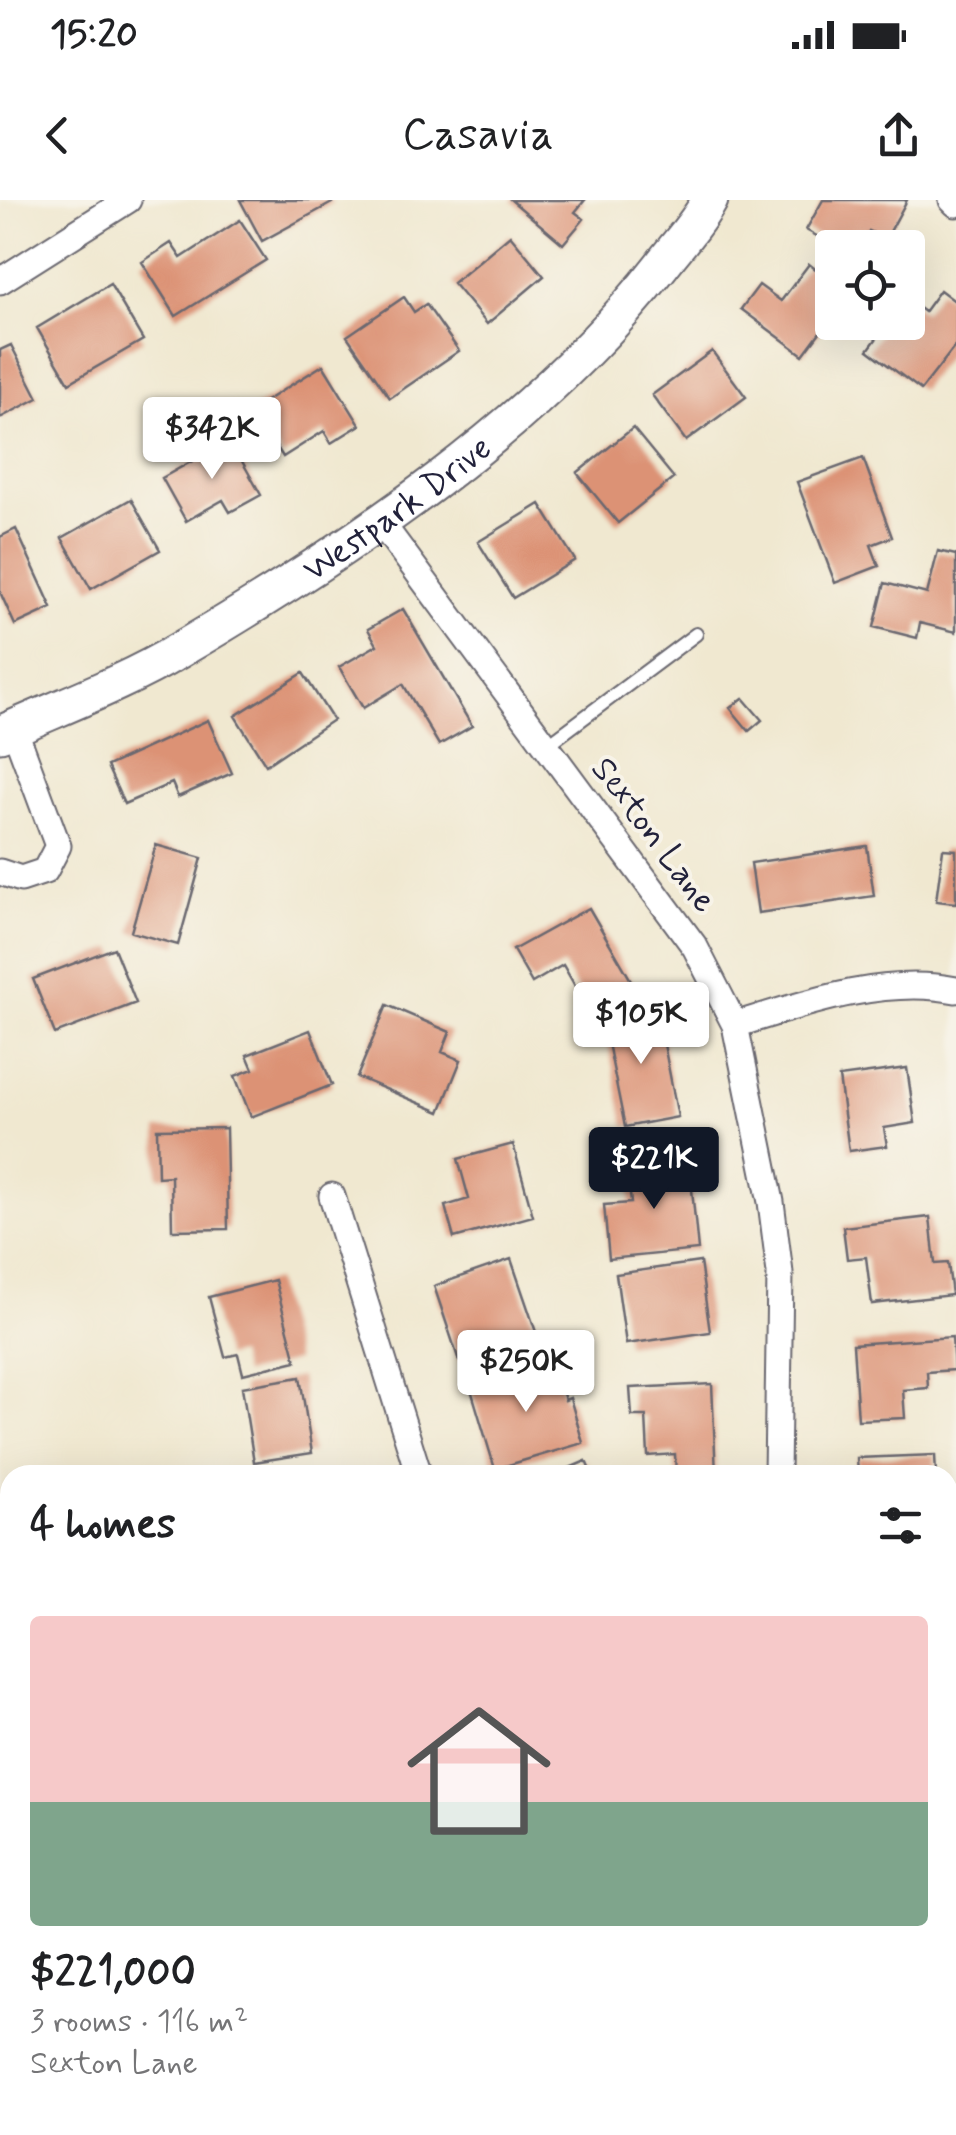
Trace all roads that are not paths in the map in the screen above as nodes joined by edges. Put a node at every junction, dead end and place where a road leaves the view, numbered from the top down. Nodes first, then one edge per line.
1 (128, 200) edge
2 (710, 200) edge
3 (0, 281) edge
4 (379, 520) junction
5 (696, 634) dead end
6 (7, 731) edge
7 (545, 746) junction
8 (0, 872) edge
9 (956, 990) edge
10 (735, 1025) junction
11 (332, 1196) dead end
12 (416, 1465) edge
13 (777, 1465) edge

1 - 3 street
2 - 4 street, Westpark Drive
4 - 6 street, Westpark Drive
4 - 7 street, Sexton Lane
5 - 7 lane
6 - 8 street, Westpark Drive
7 - 10 street, Sexton Lane
9 - 10 street
10 - 13 street, Sexton Lane
11 - 12 street

